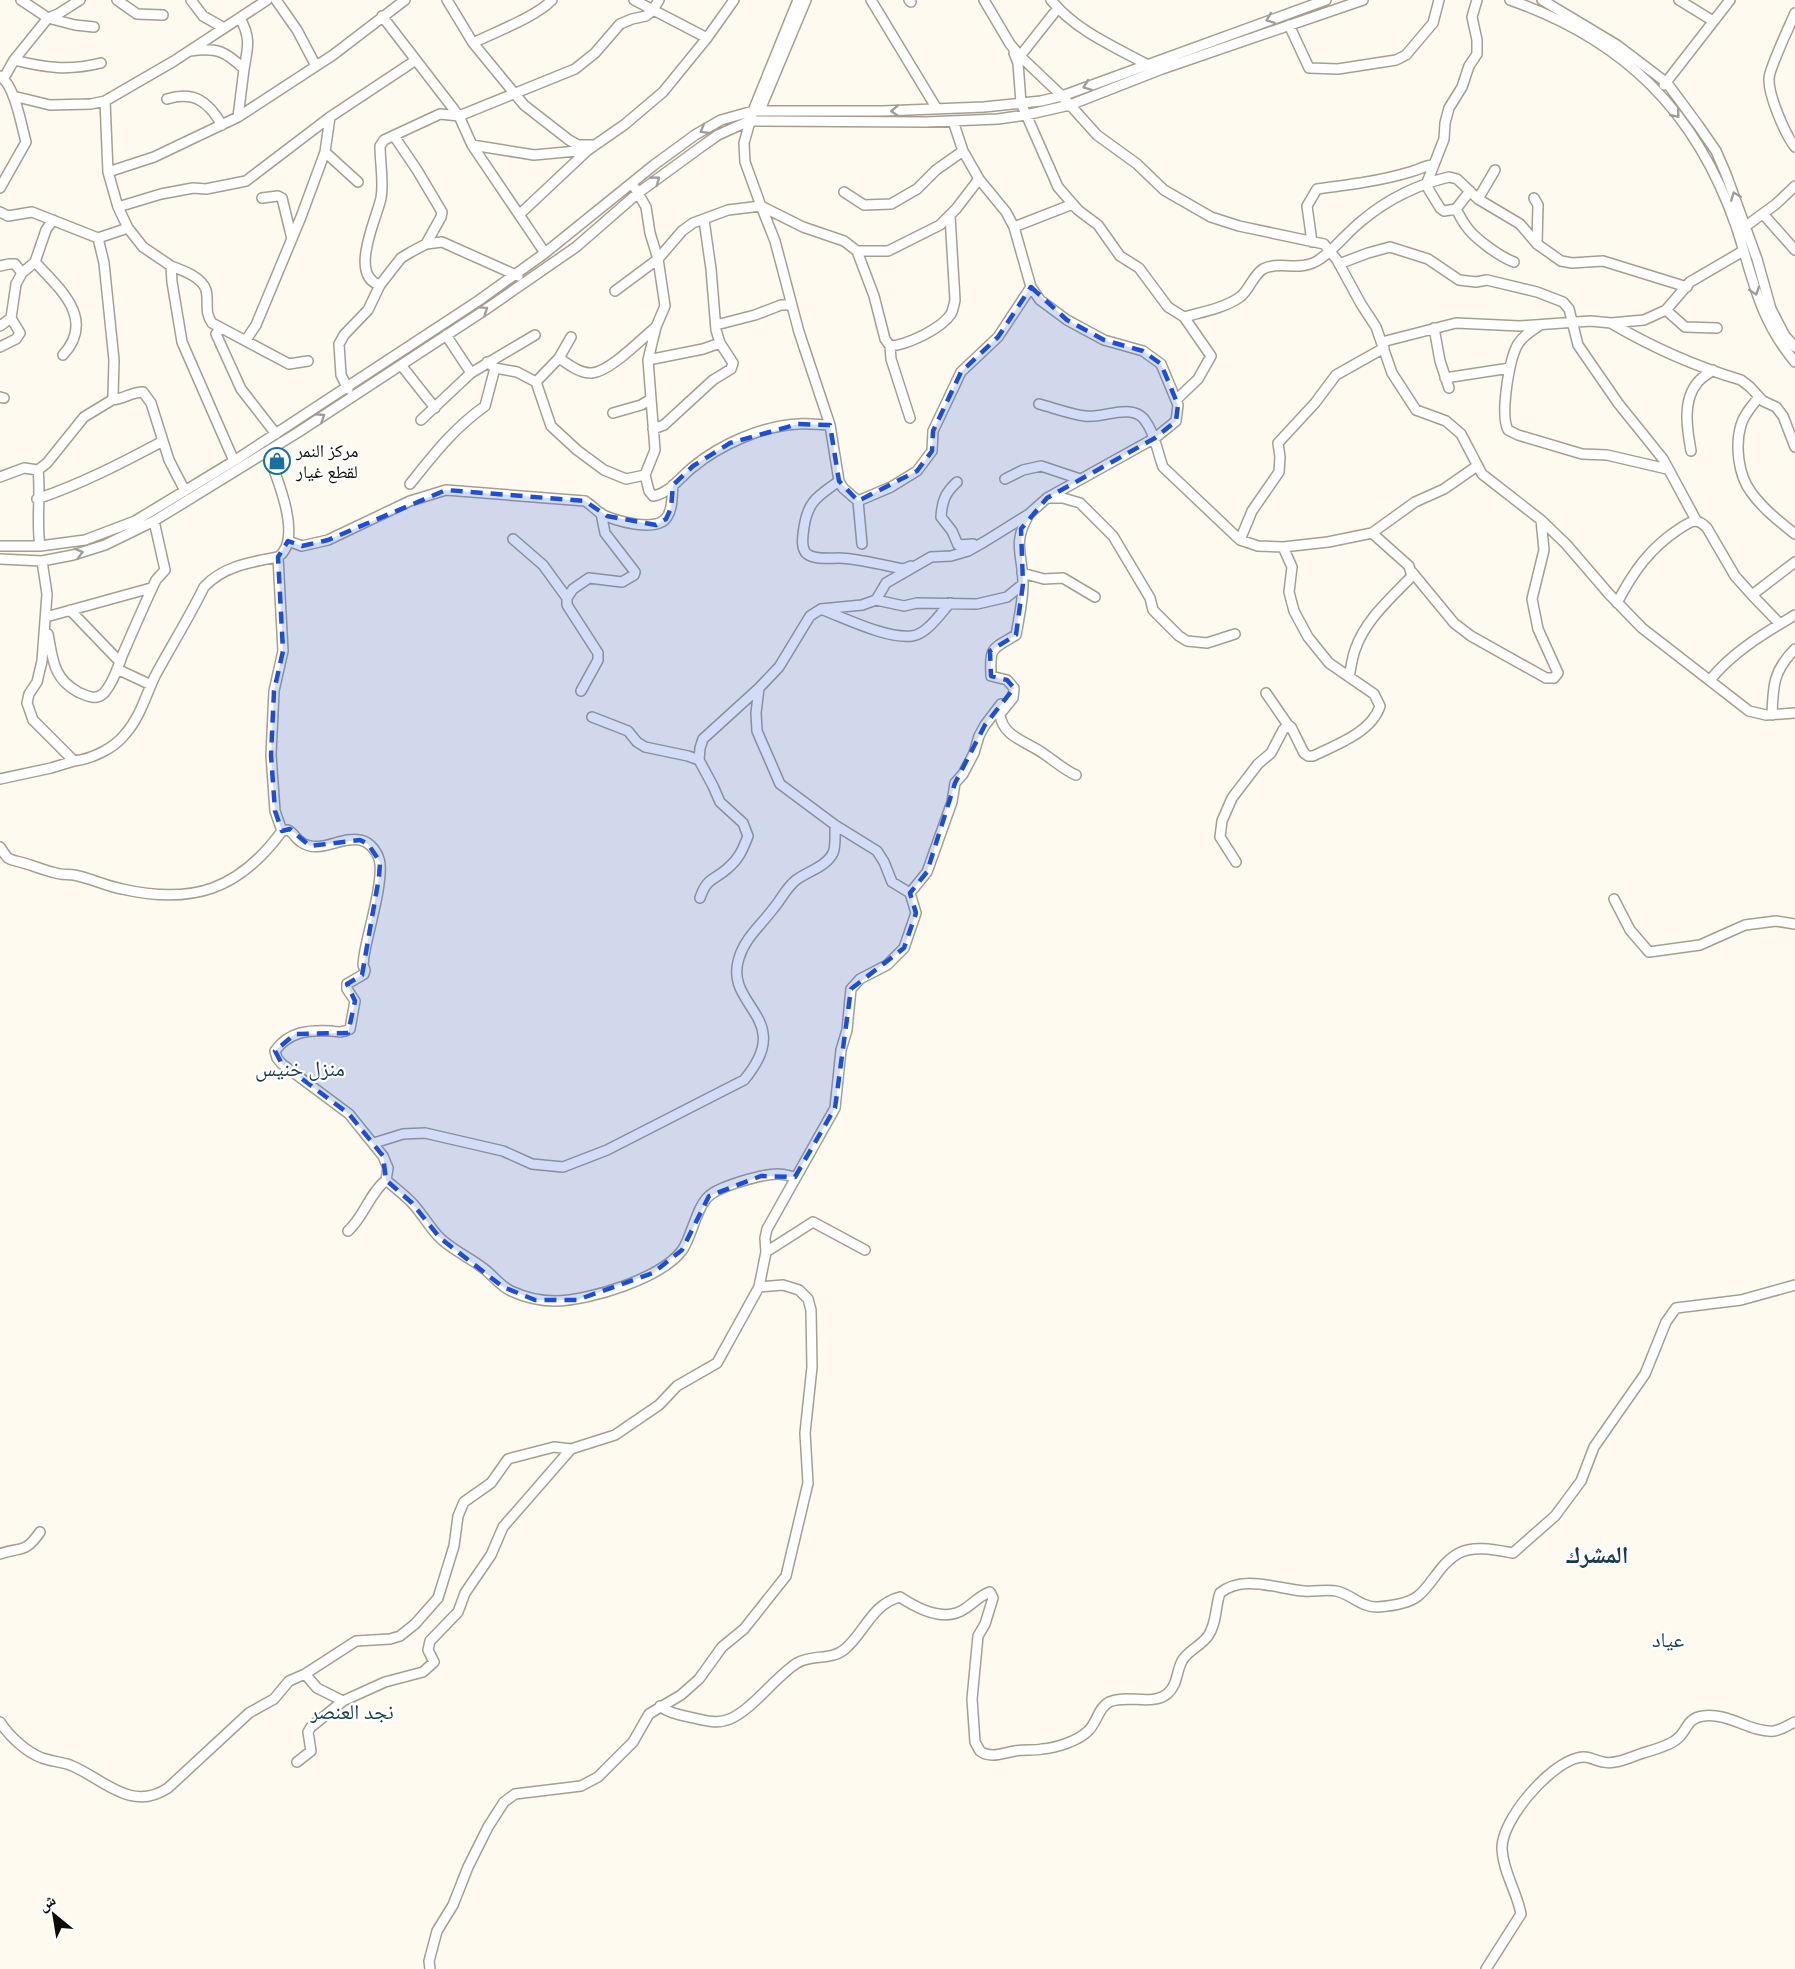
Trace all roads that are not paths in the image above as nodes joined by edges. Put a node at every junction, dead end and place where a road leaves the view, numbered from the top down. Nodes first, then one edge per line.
1 (21, 0) edge
2 (80, 0) edge
3 (117, 0) edge
4 (191, 0) edge
5 (267, 0) edge
6 (276, 0) edge
7 (405, 0) edge
8 (447, 0) edge
9 (634, 0) edge
10 (659, 0) edge
11 (734, 0) edge
12 (785, 0) edge
13 (871, 0) edge
14 (984, 0) edge
15 (1052, 0) edge
16 (1326, 0) edge
17 (1363, 0) edge
18 (1439, 0) edge
19 (1476, 0) edge
20 (1510, 0) edge
21 (1542, 0) edge
22 (1679, 0) edge
23 (1730, 0) edge
24 (548, 2) edge
25 (800, 4) edge
26 (1302, 4) edge
27 (1058, 8) junction
28 (652, 11) junction
29 (1795, 14) edge
30 (163, 15) dead end
31 (382, 16) junction
32 (48, 18) junction
33 (240, 18) junction
34 (1302, 20) junction
35 (1713, 21) junction
36 (1289, 25) junction
37 (94, 27) dead end
38 (224, 28) junction
39 (707, 38) junction
40 (473, 43) junction
41 (1010, 44) junction
42 (188, 51) junction
43 (1020, 56) junction
44 (14, 60) junction
45 (416, 60) junction
46 (100, 63) dead end
47 (1146, 64) junction
48 (316, 66) junction
49 (244, 69) junction
50 (2, 77) edge
51 (1667, 83) junction
52 (1658, 90) junction
53 (515, 94) junction
54 (13, 96) junction
55 (1062, 96) junction
56 (167, 99) dead end
57 (105, 101) junction
58 (1021, 104) junction
59 (1070, 105) junction
60 (937, 109) junction
61 (756, 111) junction
62 (1026, 115) junction
63 (459, 116) junction
64 (238, 117) junction
65 (330, 117) junction
66 (749, 121) junction
67 (953, 121) junction
68 (222, 125) junction
69 (394, 136) junction
70 (472, 145) junction
71 (1795, 147) edge
72 (592, 148) junction
73 (963, 151) junction
74 (325, 152) junction
75 (1432, 165) junction
76 (1495, 170) dead end
77 (108, 172) junction
78 (978, 179) junction
79 (358, 182) dead end
80 (633, 183) junction
81 (1426, 184) junction
82 (1795, 186) edge
83 (0, 188) edge
84 (1470, 191) junction
85 (844, 192) dead end
86 (638, 193) junction
87 (262, 198) dead end
88 (1534, 198) dead end
89 (1478, 199) junction
90 (1073, 204) junction
91 (761, 206) junction
92 (118, 207) junction
93 (1456, 209) junction
94 (0, 212) edge
95 (520, 214) junction
96 (1763, 214) junction
97 (950, 216) junction
98 (53, 220) junction
99 (704, 220) junction
100 (1746, 226) junction
101 (1014, 227) junction
102 (128, 228) junction
103 (98, 238) junction
104 (292, 239) junction
105 (1312, 242) junction
106 (1538, 243) junction
107 (426, 244) junction
108 (1795, 249) edge
109 (1330, 250) junction
110 (857, 251) junction
111 (1743, 251) junction
112 (545, 253) junction
113 (658, 259) junction
114 (35, 262) junction
115 (1514, 262) dead end
116 (1339, 264) junction
117 (0, 266) edge
118 (171, 266) junction
119 (22, 273) junction
120 (515, 274) junction
121 (526, 280) junction
122 (380, 285) junction
123 (1031, 287) junction
124 (1687, 287) junction
125 (615, 291) dead end
126 (792, 305) junction
127 (1666, 310) junction
128 (1184, 317) junction
129 (12, 318) junction
130 (1572, 322) junction
131 (1611, 323) junction
132 (716, 325) junction
133 (0, 326) edge
134 (1539, 326) junction
135 (656, 327) junction
136 (220, 328) junction
137 (1434, 328) junction
138 (1717, 328) dead end
139 (446, 335) junction
140 (536, 335) dead end
141 (571, 337) dead end
142 (246, 340) junction
143 (720, 343) junction
144 (1383, 345) junction
145 (890, 346) junction
146 (0, 347) edge
147 (1795, 347) edge
148 (63, 355) dead end
149 (559, 358) junction
150 (648, 360) junction
151 (308, 361) dead end
152 (1795, 362) edge
153 (401, 365) junction
154 (491, 365) junction
155 (1509, 368) junction
156 (1713, 370) junction
157 (471, 373) junction
158 (1445, 378) junction
159 (536, 382) junction
160 (1449, 388) dead end
161 (348, 389) junction
162 (1759, 397) junction
163 (651, 399) junction
164 (112, 400) junction
165 (1176, 400) junction
166 (1039, 404) dead end
167 (435, 408) junction
168 (613, 413) dead end
169 (910, 418) dead end
170 (421, 420) dead end
171 (830, 425) junction
172 (295, 428) junction
173 (653, 429) junction
174 (276, 434) junction
175 (1155, 438) junction
176 (163, 441) junction
177 (1795, 447) edge
178 (1691, 451) dead end
179 (267, 452) junction
180 (234, 461) junction
181 (1477, 466) junction
182 (1667, 469) junction
183 (38, 470) junction
184 (645, 475) junction
185 (0, 477) edge
186 (1005, 479) dead end
187 (1080, 479) junction
188 (839, 481) junction
189 (957, 482) dead end
190 (410, 484) dead end
191 (673, 485) junction
192 (185, 491) junction
193 (1047, 498) junction
194 (37, 500) junction
195 (858, 501) junction
196 (601, 513) junction
197 (1029, 514) junction
198 (1541, 520) junction
199 (1696, 520) junction
200 (154, 521) junction
201 (1372, 533) junction
202 (1795, 534) edge
203 (513, 539) dead end
204 (1240, 540) junction
205 (288, 541) junction
206 (984, 542) junction
207 (862, 544) dead end
208 (0, 546) edge
209 (40, 546) junction
210 (1283, 547) junction
211 (278, 557) junction
212 (0, 560) edge
213 (42, 561) junction
214 (1795, 562) edge
215 (921, 563) junction
216 (1412, 572) junction
217 (1022, 573) junction
218 (1023, 584) junction
219 (152, 588) junction
220 (1752, 595) junction
221 (1095, 597) dead end
222 (567, 598) junction
223 (876, 600) junction
224 (950, 603) junction
225 (1617, 603) junction
226 (821, 609) junction
227 (70, 610) junction
228 (1795, 615) edge
229 (46, 620) junction
230 (1780, 624) junction
231 (1235, 634) dead end
232 (1795, 649) edge
233 (118, 666) junction
234 (1349, 677) junction
235 (1710, 680) junction
236 (151, 685) junction
237 (759, 688) junction
238 (1014, 688) junction
239 (581, 691) dead end
240 (1266, 693) dead end
241 (1795, 713) edge
242 (1772, 715) junction
243 (592, 717) dead end
244 (1287, 725) junction
245 (699, 760) junction
246 (75, 761) junction
247 (1076, 776) dead end
248 (0, 779) edge
249 (835, 825) junction
250 (282, 831) junction
251 (0, 847) edge
252 (11, 860) junction
253 (1236, 862) dead end
254 (0, 867) edge
255 (910, 893) junction
256 (700, 898) dead end
257 (1614, 899) dead end
258 (1795, 924) edge
259 (374, 1143) junction
260 (795, 1177) junction
261 (386, 1180) junction
262 (348, 1231) dead end
263 (865, 1250) dead end
264 (766, 1252) junction
265 (1795, 1285) edge
266 (759, 1287) junction
267 (571, 1449) junction
268 (40, 1532) dead end
269 (0, 1554) edge
270 (305, 1674) junction
271 (343, 1701) junction
272 (660, 1706) junction
273 (0, 1722) edge
274 (1795, 1722) edge
275 (297, 1762) dead end
276 (430, 1969) edge
277 (1486, 1969) edge

1 - 32 street
2 - 32 street
3 - 30 street
4 - 38 street
5 - 33 street
6 - 48 street
7 - 31 street
8 - 40 street
9 - 28 street
10 - 28 street
11 - 39 street
12 - 25 street
13 - 60 street
14 - 41 street
15 - 27 street
16 - 26 street
17 - 34 street
18 - 36 street
19 - 75 street
20 - 52 street
21 - 51 street
22 - 35 street
23 - 35 street
24 - 40 street
25 - 61 street
26 - 34 street
26 -> 47 street
27 - 43 street
27 - 47 street
28 - 39 street
28 - 53 street
29 - 71 street
31 - 45 street
31 - 48 street
32 - 37 street
32 - 44 street
33 - 38 street
33 - 49 street
34 - 36 street
35 - 51 street
36 - 59 street
38 - 42 street
39 - 72 street
40 - 53 street
41 - 43 street
41 - 58 street
42 - 49 street
42 - 57 street
43 - 55 street
44 - 46 street
44 - 50 street
45 - 63 street
45 - 65 street
47 -> 55 street
48 - 64 street
49 - 64 street
50 - 54 street
51 - 52 street
100 -> 51 street
52 -> 111 street
53 - 63 street
53 - 72 street
54 - 57 street
54 - 83 street
55 - 58 street
55 - 59 street
56 - 68 street
57 - 77 street
58 - 60 street
58 - 62 street
59 - 62 street
59 - 105 street
60 -> 61 street
61 - 66 street
61 -> 80 street
62 - 67 street
62 - 90 street
63 - 69 street
63 - 70 street
64 - 68 street
65 - 74 street
65 - 92 street
66 - 67 street
86 -> 66 street
66 - 91 street
67 - 73 street
68 - 77 street
69 - 107 street
69 - 122 street
70 - 72 street
70 - 95 street
72 - 95 street
73 - 78 street
73 - 85 street
74 - 79 street
74 - 104 street
75 - 81 street
75 - 105 street
76 - 89 street
77 - 92 street
78 - 97 street
78 - 101 street
80 - 86 street
80 - 112 street
81 - 84 street
81 - 93 street
81 - 109 street
82 - 96 street
84 - 89 street
84 - 93 street
86 - 113 street
86 - 121 street
87 - 104 street
88 - 106 street
89 - 106 street
90 - 101 street
90 - 128 street
91 - 99 street
91 - 110 street
91 - 126 street
92 - 102 street
93 - 115 street
94 - 98 street
95 - 112 street
96 - 100 street
96 - 108 street
97 - 110 street
97 - 145 street
98 - 103 street
98 - 114 street
99 - 113 street
99 - 132 street
100 - 147 street
101 - 123 street
102 - 103 street
102 - 118 street
103 - 164 street
104 - 142 street
105 - 109 street
106 - 124 street
107 - 120 street
107 - 122 street
109 - 116 street
109 - 128 street
110 - 145 street
111 - 124 street
111 -> 152 street
112 - 120 street
113 - 125 street
113 - 135 street
114 - 119 street
114 - 148 street
116 - 130 street
116 - 144 street
117 - 119 street
118 - 136 street
118 - 180 street
119 - 129 street
120 - 121 street
120 - 161 street
139 -> 121 street
122 - 161 street
123 - 165 street
123 - 195 street
124 - 127 street
126 - 132 street
126 - 171 street
127 - 131 street
127 - 138 street
128 - 165 street
129 - 133 street
129 - 146 street
130 - 131 street
130 - 134 street
130 - 182 street
131 - 156 street
132 - 143 street
134 - 137 street
134 - 155 street
135 - 149 street
135 - 150 street
136 - 142 street
136 - 174 street
137 - 144 street
137 - 158 street
139 - 153 street
139 - 157 street
140 - 154 street
141 - 149 street
142 - 151 street
143 - 150 street
143 - 173 street
144 - 181 street
144 - 204 street
145 - 169 street
149 - 159 street
150 - 163 street
153 - 167 street
172 -> 153 street
154 - 157 street
154 - 159 street
154 - 190 street
155 - 158 street
155 - 182 street
156 - 162 street
156 - 178 street
157 - 167 street
158 - 160 street
159 - 184 street
161 - 172 street
162 - 177 street
162 - 202 street
163 - 168 street
163 - 173 street
164 - 176 street
164 - 183 street
165 - 175 street
166 - 175 street
167 - 170 street
171 - 188 street
171 - 191 street
172 - 174 street
172 - 179 street
173 - 184 street
174 - 180 street
175 - 187 street
175 - 204 street
176 - 192 street
176 - 194 street
179 - 200 street
179 - 205 street
180 - 192 street
181 - 198 street
181 - 201 street
182 - 199 street
183 - 185 street
183 - 194 street
184 - 191 street
186 - 187 street
187 - 193 street
188 - 195 street
188 - 215 street
189 - 206 street
191 - 196 street
192 - 209 street
193 - 197 street
193 - 231 street
194 - 209 street
195 - 207 street
196 - 205 street
196 - 222 street
197 - 206 street
197 - 217 street
198 - 216 street
198 - 225 street
199 - 220 street
199 - 225 street
213 -> 200 street
200 - 219 street
201 - 210 street
201 - 216 street
203 - 222 street
204 - 210 street
205 - 211 street
206 - 215 street
208 - 209 street
210 - 234 street
211 - 236 street
211 - 250 street
212 - 213 street
213 - 229 street
214 - 220 street
215 - 223 street
216 - 234 street
217 - 218 street
217 - 221 street
218 - 224 street
218 - 238 street
219 - 227 street
219 - 233 street
220 - 230 street
222 - 239 street
223 - 224 street
223 - 226 street
224 - 226 street
225 - 235 street
226 - 237 street
227 - 229 street
227 - 233 street
228 - 230 street
229 - 233 street
229 - 246 street
230 - 235 street
232 - 242 street
233 - 236 street
234 - 244 street
235 - 242 street
236 - 246 street
237 - 245 street
237 - 249 street
238 - 247 street
238 - 255 street
240 - 244 street
241 - 242 street
243 - 245 street
244 - 253 street
245 - 256 street
246 - 248 street
249 - 255 street
249 - 259 street
250 - 252 street
250 - 259 street
251 - 252 street
252 - 254 street
255 - 260 street
257 - 258 street
259 - 261 street
260 - 261 street
260 - 264 street
261 - 262 street
263 - 264 street
264 - 266 street
265 - 272 street
266 - 267 street
266 - 272 street
267 - 270 street
267 - 271 street
268 - 269 street
270 - 271 street
270 - 273 street
271 - 275 street
272 - 276 street
274 - 277 street

